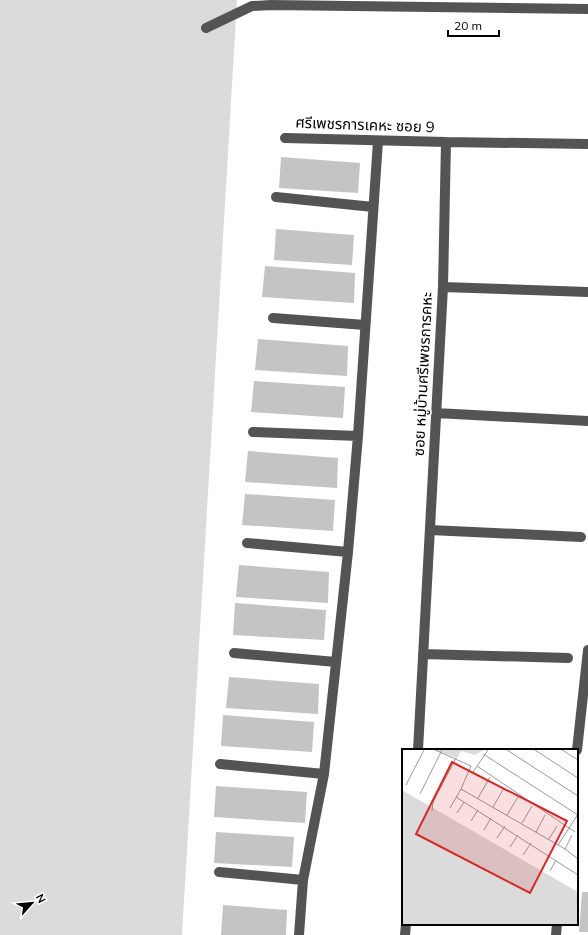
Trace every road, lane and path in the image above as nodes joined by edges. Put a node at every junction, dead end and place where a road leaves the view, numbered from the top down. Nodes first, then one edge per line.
1 (588, 9) edge
2 (206, 28) dead end
3 (284, 138) dead end
4 (378, 141) junction
5 (446, 142) junction
6 (588, 144) edge
7 (276, 197) dead end
8 (373, 206) junction
9 (443, 287) junction
10 (588, 292) edge
11 (273, 318) dead end
12 (366, 325) junction
13 (436, 413) junction
14 (588, 421) edge
15 (254, 432) dead end
16 (358, 436) junction
17 (430, 530) junction
18 (581, 537) dead end
19 (246, 543) dead end
20 (348, 552) junction
21 (588, 650) edge
22 (234, 653) dead end
23 (423, 654) junction
24 (568, 658) dead end
25 (336, 662) junction
26 (418, 749) edge
27 (577, 749) edge
28 (220, 764) dead end
29 (324, 774) junction
30 (220, 872) dead end
31 (303, 880) junction
32 (406, 925) edge
33 (557, 925) edge
34 (299, 935) edge
35 (405, 935) edge
36 (556, 935) edge

1 - 2 street
3 - 4 street, ศรีเพชรการเคหะ ซอย 9
4 - 5 street, ศรีเพชรการเคหะ ซอย 9
4 - 8 street
5 - 6 street
5 - 9 street, ซอย หมู่บ้านศรีเพชรการคหะ
7 - 8 street
8 - 12 street
9 - 10 street
9 - 13 street, ซอย หมู่บ้านศรีเพชรการคหะ
11 - 12 street
12 - 16 street
13 - 14 street
13 - 17 street, ซอย หมู่บ้านศรีเพชรการคหะ
15 - 16 street
16 - 20 street
17 - 18 street
17 - 23 street, ซอย หมู่บ้านศรีเพชรการคหะ
19 - 20 street
20 - 25 street
21 - 27 street
22 - 25 street
23 - 24 street
23 - 26 street, ซอย หมู่บ้านศรีเพชรการคหะ
25 - 29 street
28 - 29 street
29 - 31 street
30 - 31 street
31 - 34 street
32 - 35 street
33 - 36 street

